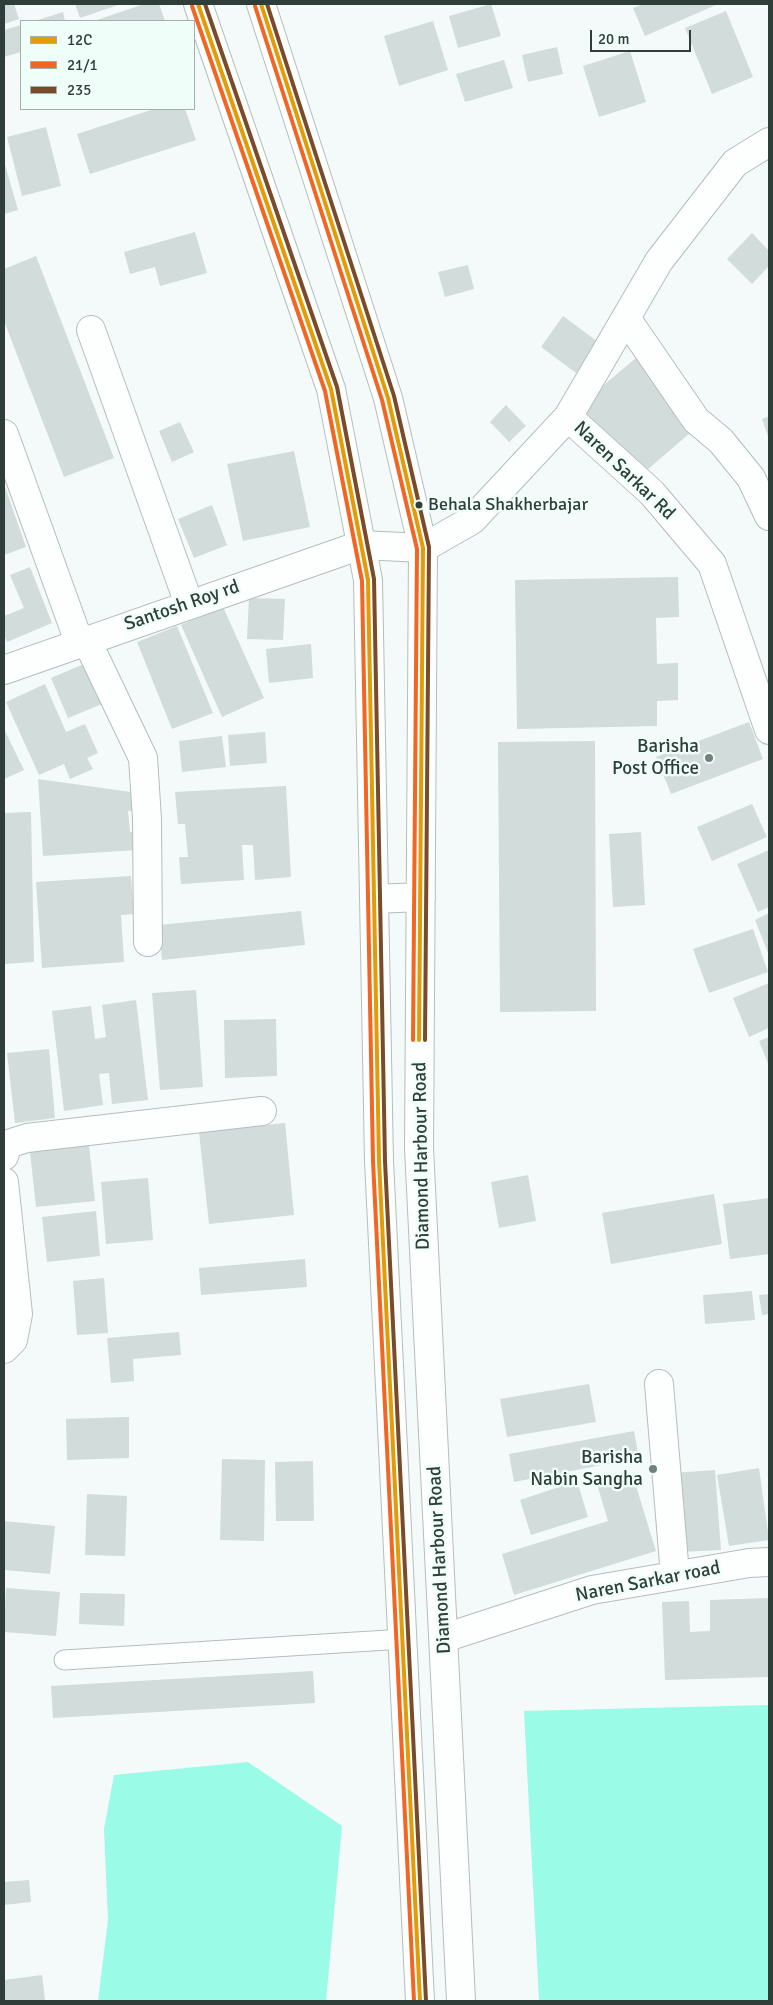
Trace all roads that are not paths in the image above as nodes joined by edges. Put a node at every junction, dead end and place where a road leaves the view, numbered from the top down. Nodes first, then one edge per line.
1 (198, 4) edge
2 (261, 4) edge
3 (769, 142) edge
4 (626, 318) junction
5 (91, 330) dead end
6 (568, 417) junction
7 (4, 434) edge
8 (769, 516) edge
9 (362, 545) junction
10 (424, 548) junction
11 (188, 604) junction
12 (83, 641) junction
13 (4, 670) edge
14 (768, 724) edge
15 (421, 897) junction
16 (374, 899) junction
17 (148, 942) dead end
18 (262, 1111) dead end
19 (4, 1156) edge
20 (4, 1182) edge
21 (4, 1349) edge
22 (659, 1384) dead end
23 (769, 1562) edge
24 (674, 1575) junction
25 (444, 1638) junction
26 (404, 1639) junction
27 (64, 1660) dead end
28 (420, 2001) edge
29 (461, 2001) edge

1 - 9 main road
2 - 10 main road, Diamond Harbour Road
3 - 4 main road
4 - 6 main road
4 - 8 main road
5 - 11 main road
6 - 10 main road, Naren Sarkar Rd
6 - 14 main road, Naren Sarkar Rd
7 - 12 main road
9 - 10 main road
9 - 11 main road, Santosh Roy rd
9 - 16 main road
10 - 15 main road, Diamond Harbour Road
11 - 12 main road, Santosh Roy rd
12 - 13 main road, Santosh Roy rd
12 - 17 main road
15 - 16 main road
15 - 25 main road, Diamond Harbour Road
16 - 26 main road
18 - 19 main road
20 - 21 main road
22 - 24 main road
23 - 24 main road, Naren Sarkar road
24 - 25 main road, Naren Sarkar road
25 - 29 main road, Diamond Harbour Road
26 - 27 lane
26 - 28 main road

